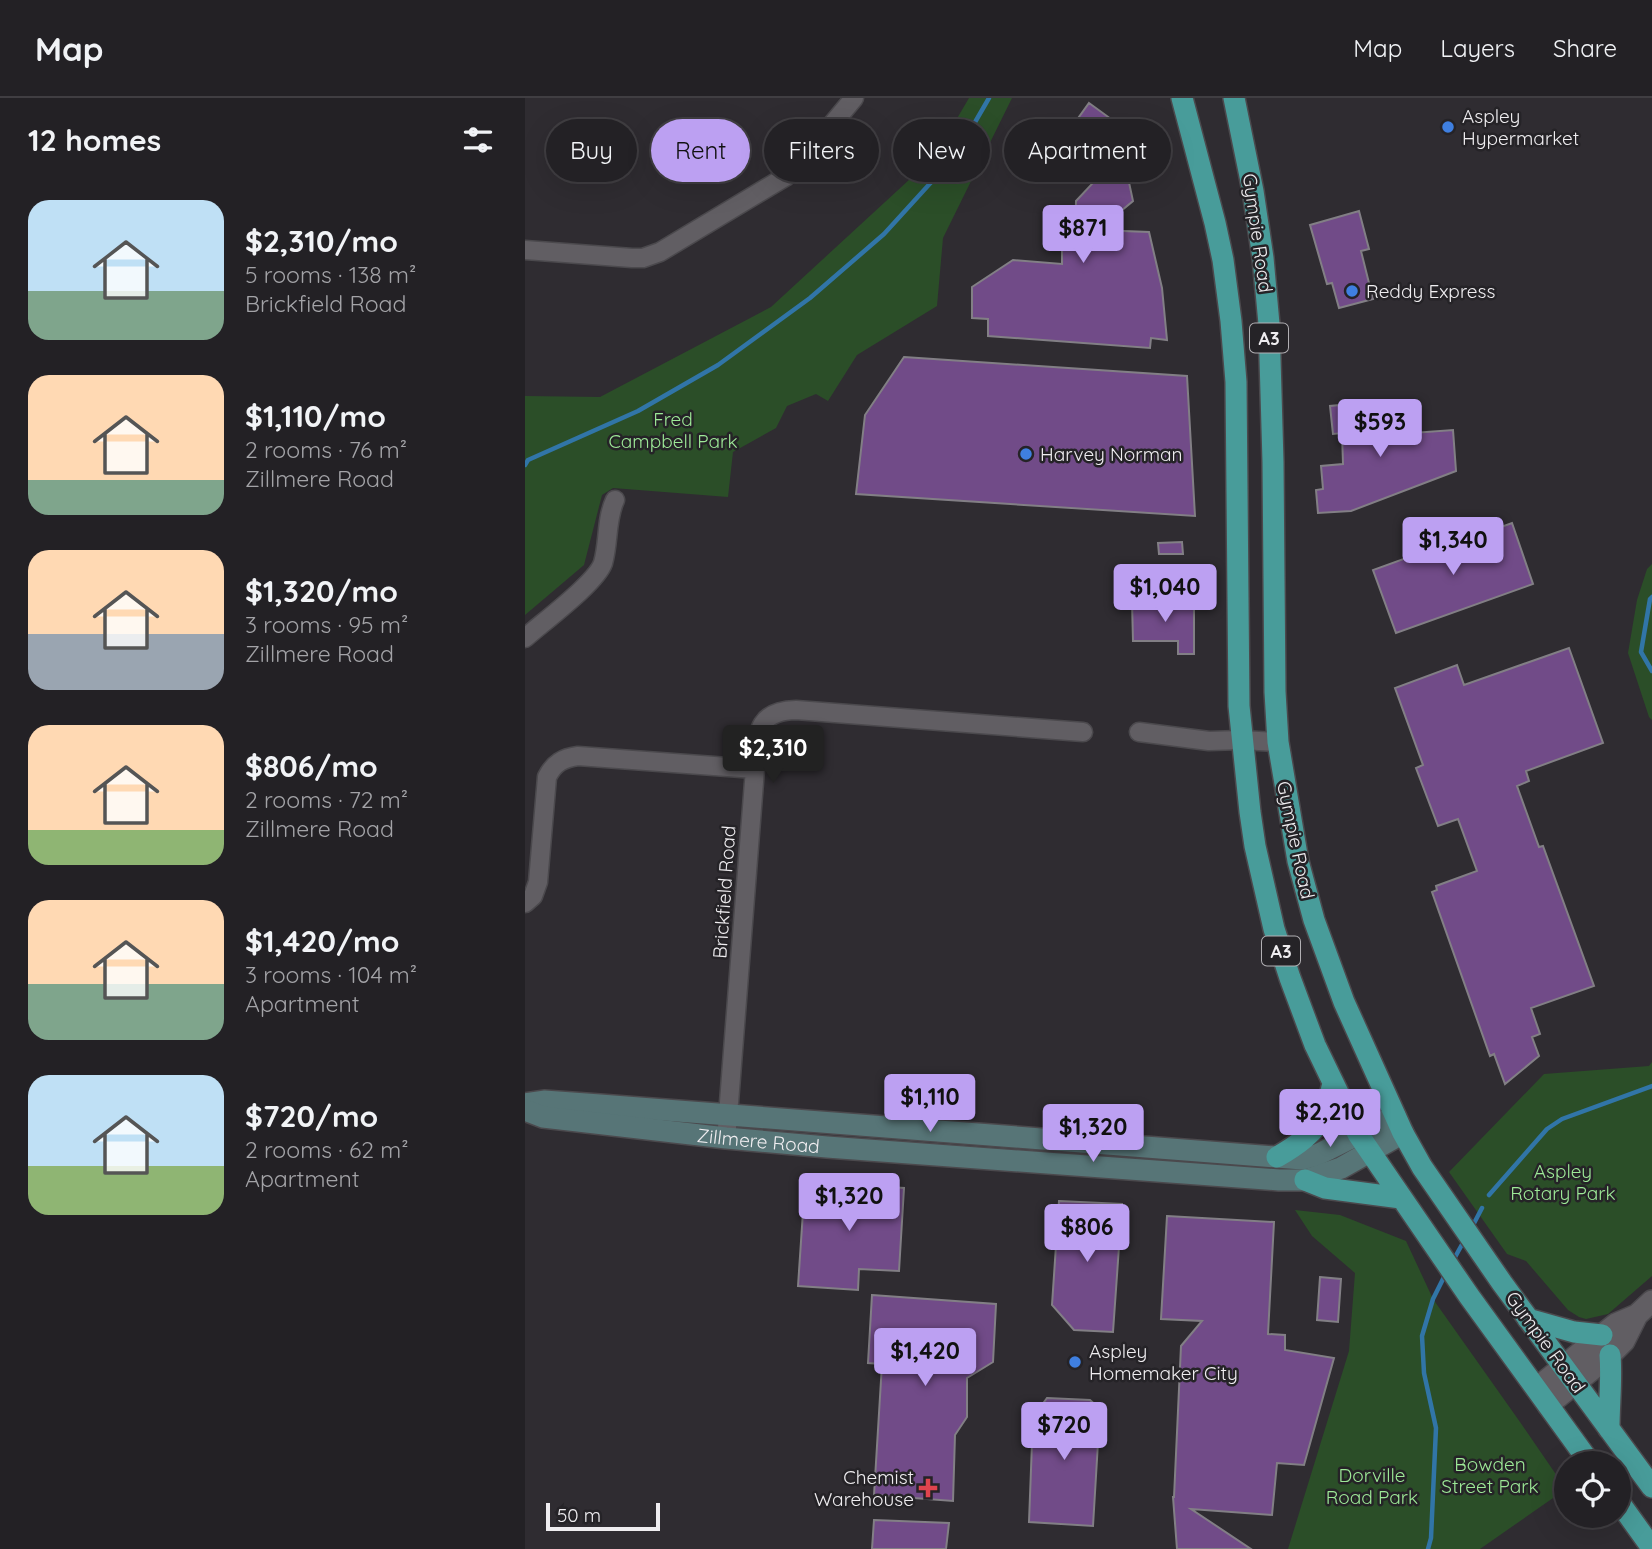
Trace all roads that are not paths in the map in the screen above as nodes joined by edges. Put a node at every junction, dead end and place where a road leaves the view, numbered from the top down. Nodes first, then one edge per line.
1 (854, 98) edge
2 (1184, 100) edge
3 (1237, 103) edge
4 (525, 250) edge
5 (615, 499) dead end
6 (525, 638) edge
7 (1083, 732) dead end
8 (1139, 732) dead end
9 (1241, 740) junction
10 (1278, 742) junction
11 (755, 769) junction
12 (525, 902) edge
13 (1333, 1084) junction
14 (525, 1104) edge
15 (525, 1110) edge
16 (728, 1115) junction
17 (1399, 1124) junction
18 (726, 1138) junction
19 (1364, 1143) junction
20 (1277, 1157) junction
21 (1305, 1180) junction
22 (1401, 1198) junction
23 (1645, 1308) edge
24 (1528, 1319) junction
25 (1602, 1335) junction
26 (1610, 1355) junction
27 (1569, 1374) junction
28 (1543, 1396) junction
29 (1609, 1429) junction
30 (1582, 1451) edge
31 (1652, 1487) edge
32 (1631, 1519) edge
33 (1652, 1548) edge

1 - 4 street
2 - 9 highway, Gympie Road / A3
3 - 10 highway, Gympie Road / A3
5 - 6 street
7 - 11 street, Brickfield Road
8 - 9 street
9 - 10 street
9 - 13 highway, Gympie Road / A3
10 - 17 highway, Gympie Road / A3
11 - 12 street
11 - 16 street, Brickfield Road
13 - 19 highway, Gympie Road / A3
13 - 20 highway
14 - 16 main road, Zillmere Road
15 - 18 main road, Zillmere Road
16 - 18 street, Brickfield Road
16 - 20 main road, Zillmere Road
17 - 19 main road, Zillmere Road
17 - 24 highway, Gympie Road / A3
18 - 21 main road, Zillmere Road
19 - 20 main road, Zillmere Road
19 - 21 main road, Zillmere Road
19 - 22 highway, Gympie Road / A3
21 - 22 highway
22 - 28 highway, Gympie Road / A3
23 - 25 street
23 - 26 street
24 - 25 highway
24 - 27 highway, Gympie Road / A3
25 - 27 street
26 - 27 street
26 - 29 highway
27 - 28 street
27 - 29 highway, Gympie Road / A3
28 - 30 highway, Gympie Road / A3
29 - 31 highway, Gympie Road / A3
32 - 33 highway

